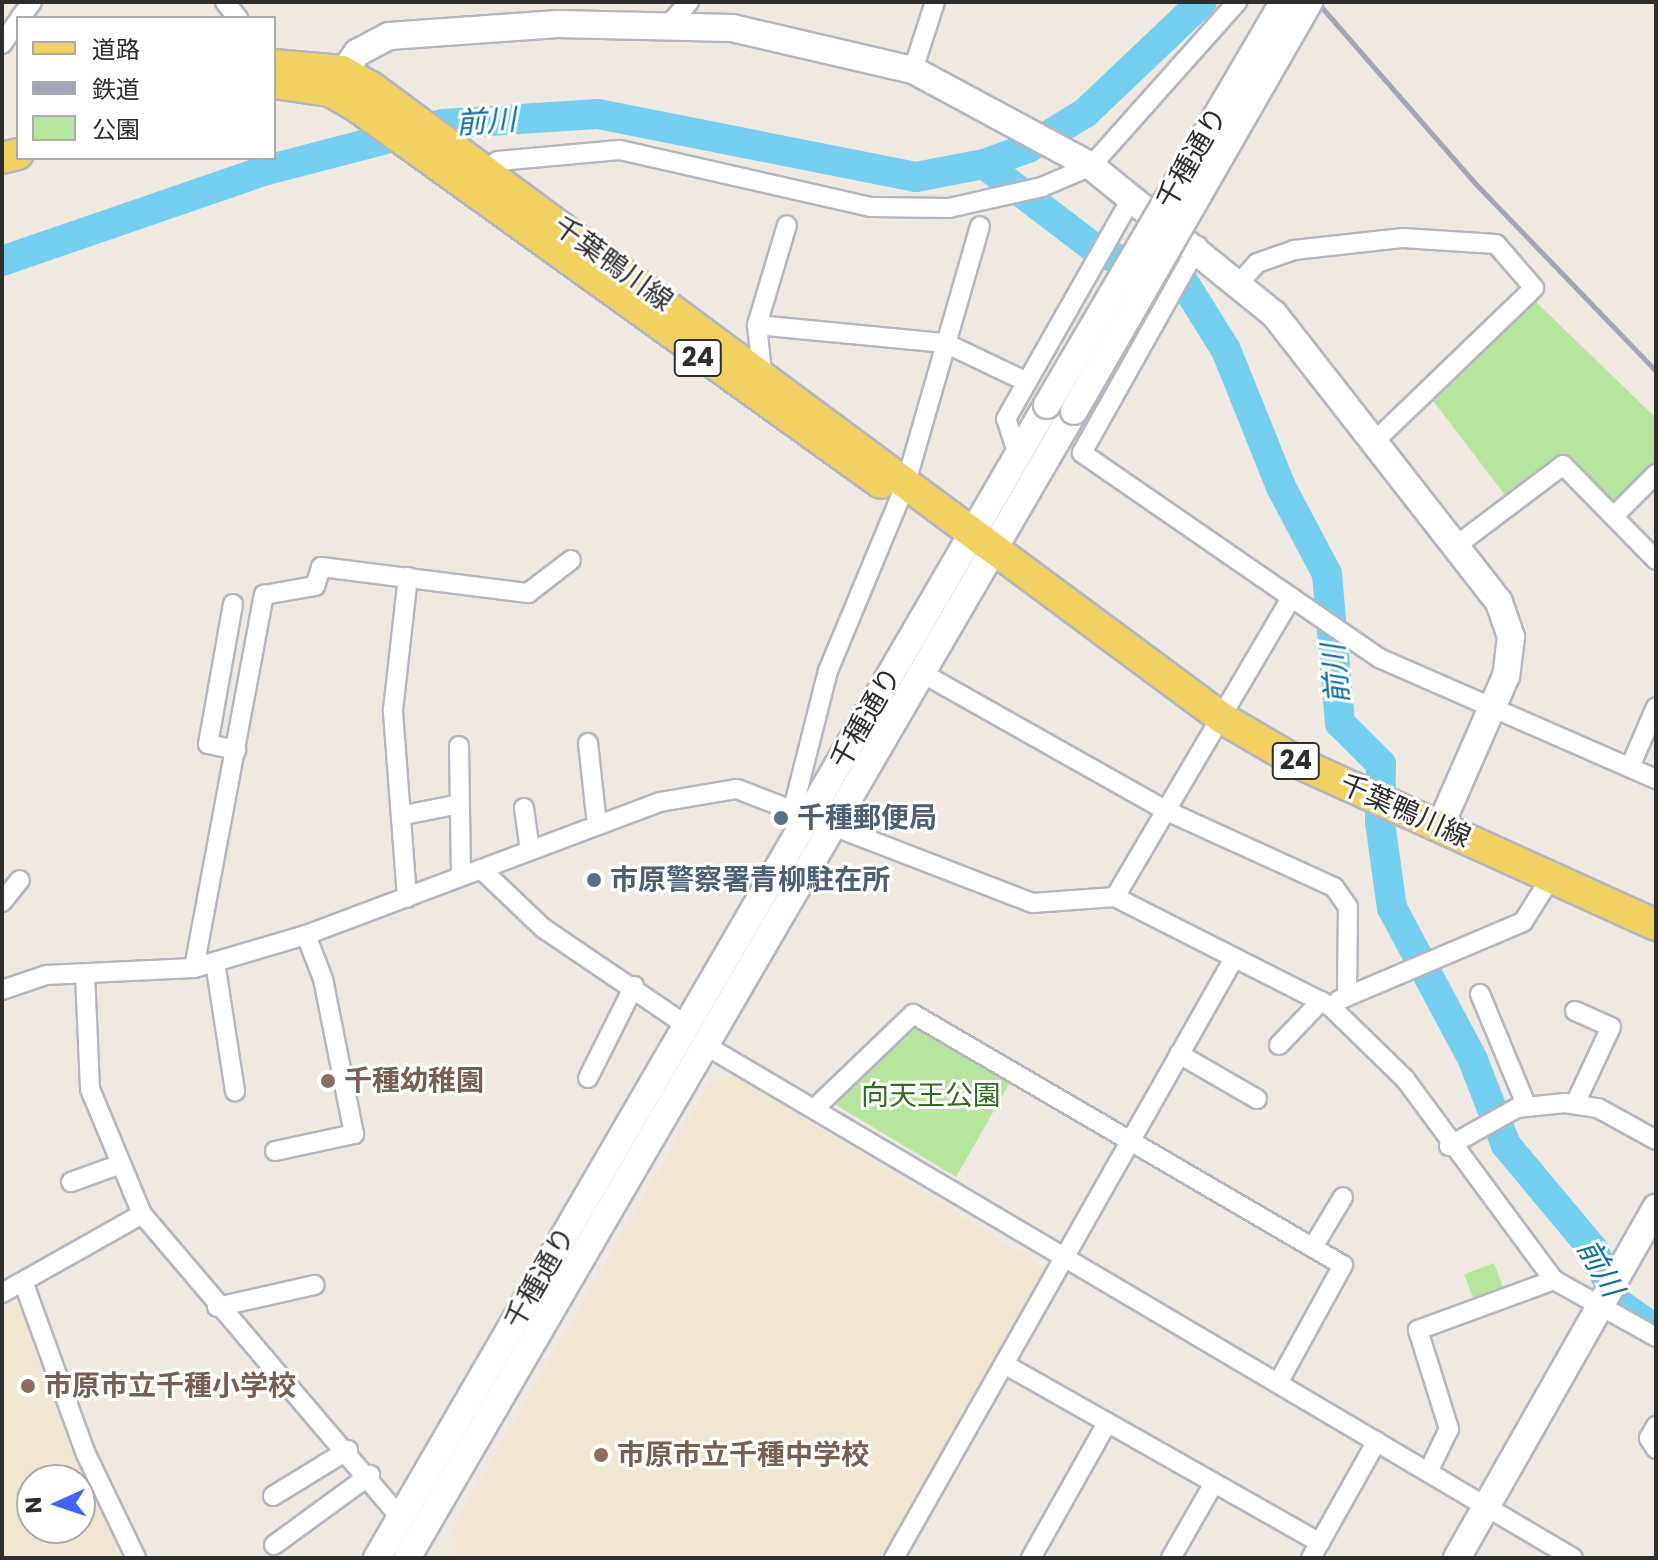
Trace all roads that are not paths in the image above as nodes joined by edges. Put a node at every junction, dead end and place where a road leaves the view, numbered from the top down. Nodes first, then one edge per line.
1 (689, 2) edge
2 (935, 2) edge
3 (1237, 2) edge
4 (1283, 2) edge
5 (1309, 2) edge
6 (671, 22) junction
7 (16, 24) edge
8 (2, 44) edge
9 (276, 69) edge
10 (913, 70) junction
11 (343, 89) junction
12 (479, 166) junction
13 (1091, 166) junction
14 (1132, 197) junction
15 (787, 225) dead end
16 (980, 226) dead end
17 (1198, 246) junction
18 (1241, 281) junction
19 (757, 325) junction
20 (945, 343) junction
21 (762, 372) junction
22 (1027, 382) junction
23 (1376, 440) junction
24 (1018, 455) junction
25 (1656, 474) edge
26 (904, 487) junction
27 (1615, 515) junction
28 (982, 543) junction
29 (1457, 545) junction
30 (571, 560) dead end
31 (1656, 560) edge
32 (408, 577) junction
33 (1292, 597) junction
34 (233, 604) dead end
35 (922, 673) junction
36 (1656, 707) edge
37 (1492, 710) junction
38 (1222, 718) junction
39 (588, 743) dead end
40 (459, 746) dead end
41 (236, 750) junction
42 (1630, 767) junction
43 (1656, 779) edge
44 (460, 804) junction
45 (524, 808) dead end
46 (1167, 811) junction
47 (404, 815) junction
48 (812, 815) junction
49 (597, 825) junction
50 (1440, 826) junction
51 (530, 851) junction
52 (481, 869) junction
53 (461, 876) junction
54 (1550, 879) junction
55 (20, 880) dead end
56 (1115, 897) junction
57 (407, 898) junction
58 (2, 902) edge
59 (1656, 925) edge
60 (306, 935) junction
61 (1233, 960) junction
62 (215, 962) junction
63 (194, 968) junction
64 (85, 974) junction
65 (634, 986) junction
66 (2, 990) edge
67 (1480, 994) dead end
68 (1347, 995) junction
69 (1326, 1003) junction
70 (1575, 1011) dead end
71 (696, 1035) junction
72 (1279, 1045) dead end
73 (1179, 1054) junction
74 (588, 1078) dead end
75 (235, 1091) dead end
76 (1257, 1099) dead end
77 (1575, 1104) junction
78 (1527, 1107) junction
79 (815, 1108) junction
80 (1131, 1140) junction
81 (1656, 1140) edge
82 (1449, 1146) junction
83 (275, 1151) dead end
84 (121, 1164) junction
85 (71, 1182) dead end
86 (1343, 1197) dead end
87 (1656, 1208) edge
88 (142, 1214) junction
89 (1313, 1247) junction
90 (1066, 1257) junction
91 (1554, 1280) junction
92 (24, 1284) junction
93 (315, 1285) dead end
94 (2, 1293) edge
95 (217, 1307) junction
96 (1601, 1307) junction
97 (1656, 1337) edge
98 (1004, 1364) junction
99 (1278, 1383) junction
100 (1107, 1423) junction
101 (1656, 1426) edge
102 (1377, 1441) junction
103 (1656, 1449) edge
104 (348, 1450) junction
105 (1428, 1472) junction
106 (370, 1475) junction
107 (1214, 1483) junction
108 (273, 1496) dead end
109 (1487, 1506) junction
110 (400, 1517) junction
111 (274, 1545) dead end
112 (1315, 1550) edge
113 (418, 1553) edge
114 (136, 1558) edge
115 (377, 1558) edge
116 (894, 1558) edge
117 (1031, 1558) edge
118 (1171, 1558) edge
119 (1457, 1558) edge
120 (1573, 1558) edge

1 - 6 street
2 - 10 street
3 - 13 street
4 - 24 street, 千種通り, bridge
5 - 28 street, 千種通り, bridge
6 - 10 street
6 - 11 street
7 - 8 street
9 - 11 main road, 千葉鴨川線 / 24
10 - 13 street
11 - 12 main road, 千葉鴨川線 / 24
11 - 26 main road, 千葉鴨川線 / 24
12 - 13 street
12 - 21 main road, 千葉鴨川線 / 24
13 - 14 street
14 - 17 street
14 - 22 street
15 - 19 street
16 - 20 street
17 - 18 street
17 - 33 street
18 - 23 street
18 - 23 street
19 - 20 street
19 - 21 street
20 - 22 street
20 - 26 street
21 - 26 main road, 千葉鴨川線 / 24
22 - 24 street
23 - 29 street
24 - 28 street, 千種通り
25 - 27 street
26 - 28 main road, 千葉鴨川線 / 24
26 - 48 street
27 - 29 street
27 - 31 street
28 - 35 street, 千種通り
28 - 38 main road, 千葉鴨川線 / 24
28 - 48 street, 千種通り
29 - 37 street
30 - 32 street
32 - 41 street
32 - 47 street
33 - 37 street
33 - 38 street
34 - 41 street
35 - 46 street
35 - 48 street, 千種通り
36 - 42 street
37 - 42 street
37 - 50 street
38 - 46 street
38 - 50 main road, 千葉鴨川線 / 24
39 - 49 street
40 - 44 street
41 - 63 street
42 - 43 street
44 - 47 street
44 - 53 street
45 - 51 street
46 - 56 street
46 - 68 street
47 - 57 street
48 - 49 street
48 - 56 street
48 - 71 street, 千種通り
49 - 51 street
50 - 54 main road, 千葉鴨川線 / 24
51 - 52 street
52 - 53 street
52 - 65 street
53 - 57 street
54 - 59 main road, 千葉鴨川線 / 24
54 - 68 street
55 - 58 street
56 - 61 street
57 - 60 street
60 - 62 street
60 - 83 street
61 - 69 street
61 - 73 street
62 - 63 street
62 - 75 street
63 - 64 street
64 - 66 street
64 - 84 street
65 - 71 street
65 - 74 street
67 - 78 street
68 - 69 street
69 - 72 street
69 - 82 street
70 - 77 street
71 - 79 street
71 - 110 street, 千種通り
71 - 113 street, 千種通り
73 - 76 street
73 - 80 street
77 - 78 street
77 - 81 street
78 - 82 street
79 - 80 street
79 - 90 street
80 - 89 street
80 - 90 street
82 - 91 street
84 - 85 street
84 - 88 street
86 - 89 street
87 - 96 street
88 - 92 street
88 - 95 street
89 - 99 street
90 - 98 street
90 - 99 street
91 - 96 street
91 - 105 street
92 - 94 street
92 - 114 street
93 - 95 street
95 - 104 street
96 - 97 street
96 - 109 street
98 - 100 street
98 - 116 street
99 - 102 street
100 - 107 street
100 - 117 street
101 - 103 street
102 - 105 street
102 - 112 street
104 - 106 street
104 - 108 street
105 - 109 street
106 - 110 street
106 - 111 street
107 - 112 street
107 - 118 street
109 - 119 street
109 - 120 street
110 - 113 street
110 - 115 street, 千種通り

